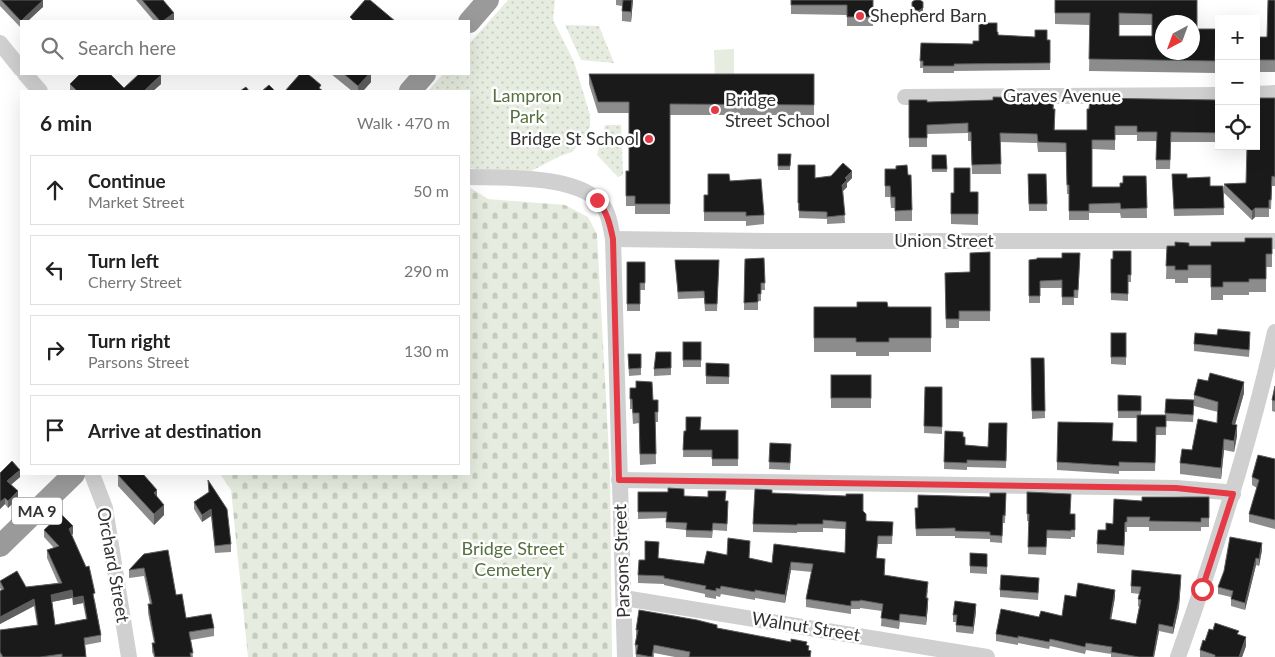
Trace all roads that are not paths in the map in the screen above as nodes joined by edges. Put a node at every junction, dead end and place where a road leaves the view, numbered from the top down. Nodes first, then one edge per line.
1 (488, 0) edge
2 (470, 21) edge
3 (0, 43) edge
4 (20, 68) edge
5 (26, 75) edge
6 (423, 75) edge
7 (39, 90) edge
8 (411, 90) edge
9 (1275, 93) edge
10 (1260, 94) edge
11 (1215, 95) edge
12 (906, 98) dead end
13 (470, 177) edge
14 (613, 239) junction
15 (1275, 241) edge
16 (1275, 332) edge
17 (73, 475) edge
18 (92, 475) edge
19 (619, 480) junction
20 (1233, 494) junction
21 (0, 546) edge
22 (624, 598) junction
23 (129, 657) edge
24 (625, 657) edge
25 (987, 657) edge
26 (1178, 657) edge

1 - 2 highway
3 - 4 street
5 - 7 street
6 - 8 highway
9 - 10 street
11 - 12 street, Graves Avenue
13 - 14 street, Parsons Street
14 - 15 street, Union Street
14 - 19 street, Parsons Street
16 - 20 street
17 - 21 highway, MA 9
18 - 23 street, Orchard Street
19 - 20 street
19 - 22 street, Parsons Street
20 - 26 street
22 - 24 street, Parsons Street
22 - 25 street, Walnut Street

